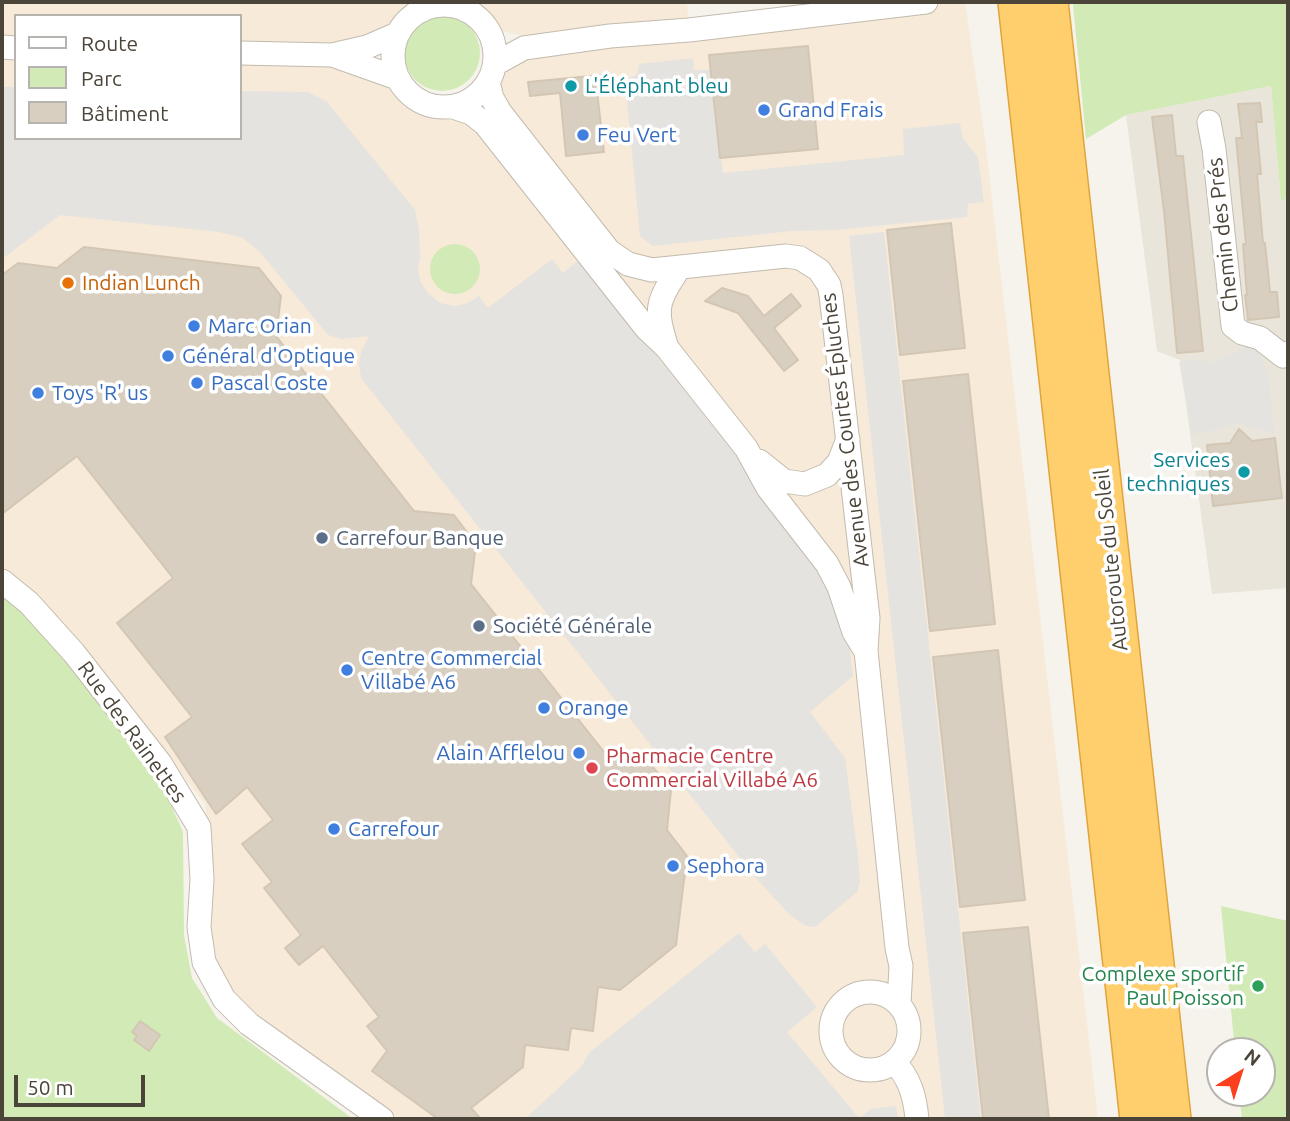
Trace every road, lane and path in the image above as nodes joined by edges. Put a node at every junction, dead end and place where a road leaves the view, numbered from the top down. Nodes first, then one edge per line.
1 (926, 2) edge
2 (1016, 2) edge
3 (1050, 2) edge
4 (487, 27) junction
5 (397, 34) junction
6 (610, 36) junction
7 (242, 52) edge
8 (332, 55) junction
9 (492, 73) junction
10 (397, 78) junction
11 (453, 107) junction
12 (1209, 122) dead end
13 (680, 267) junction
14 (667, 348) junction
15 (1288, 354) edge
16 (848, 439) junction
17 (746, 448) junction
18 (2, 581) edge
19 (866, 652) junction
20 (897, 948) junction
21 (863, 992) junction
22 (899, 1004) junction
23 (894, 1062) junction
24 (382, 1119) edge
25 (917, 1119) edge
26 (1138, 1119) edge
27 (1173, 1119) edge

1 - 6 street
2 - 26 highway, Autoroute du Soleil
3 - 27 highway, Autoroute du Soleil
4 - 5 street
4 - 6 street
4 - 9 street
5 - 8 street
5 - 10 street
6 - 9 street
7 - 8 street
8 - 10 street
9 - 11 street
9 - 13 street, Avenue des Courtes Épluches
10 - 11 street
11 - 14 street, Avenue des Courtes Épluches
12 - 15 street, Chemin des Prés
13 - 14 street, Avenue des Courtes Épluches
13 - 16 street, Avenue des Courtes Épluches
14 - 17 street, Avenue des Courtes Épluches
16 - 17 street
16 - 19 street, Avenue des Courtes Épluches
17 - 19 street, Avenue des Courtes Épluches
18 - 24 street, Rue des Rainettes
19 - 20 street, Avenue des Courtes Épluches
20 - 21 street
20 - 22 street, Avenue des Courtes Épluches
21 - 22 street
21 - 23 street
22 - 23 street
23 - 25 street

